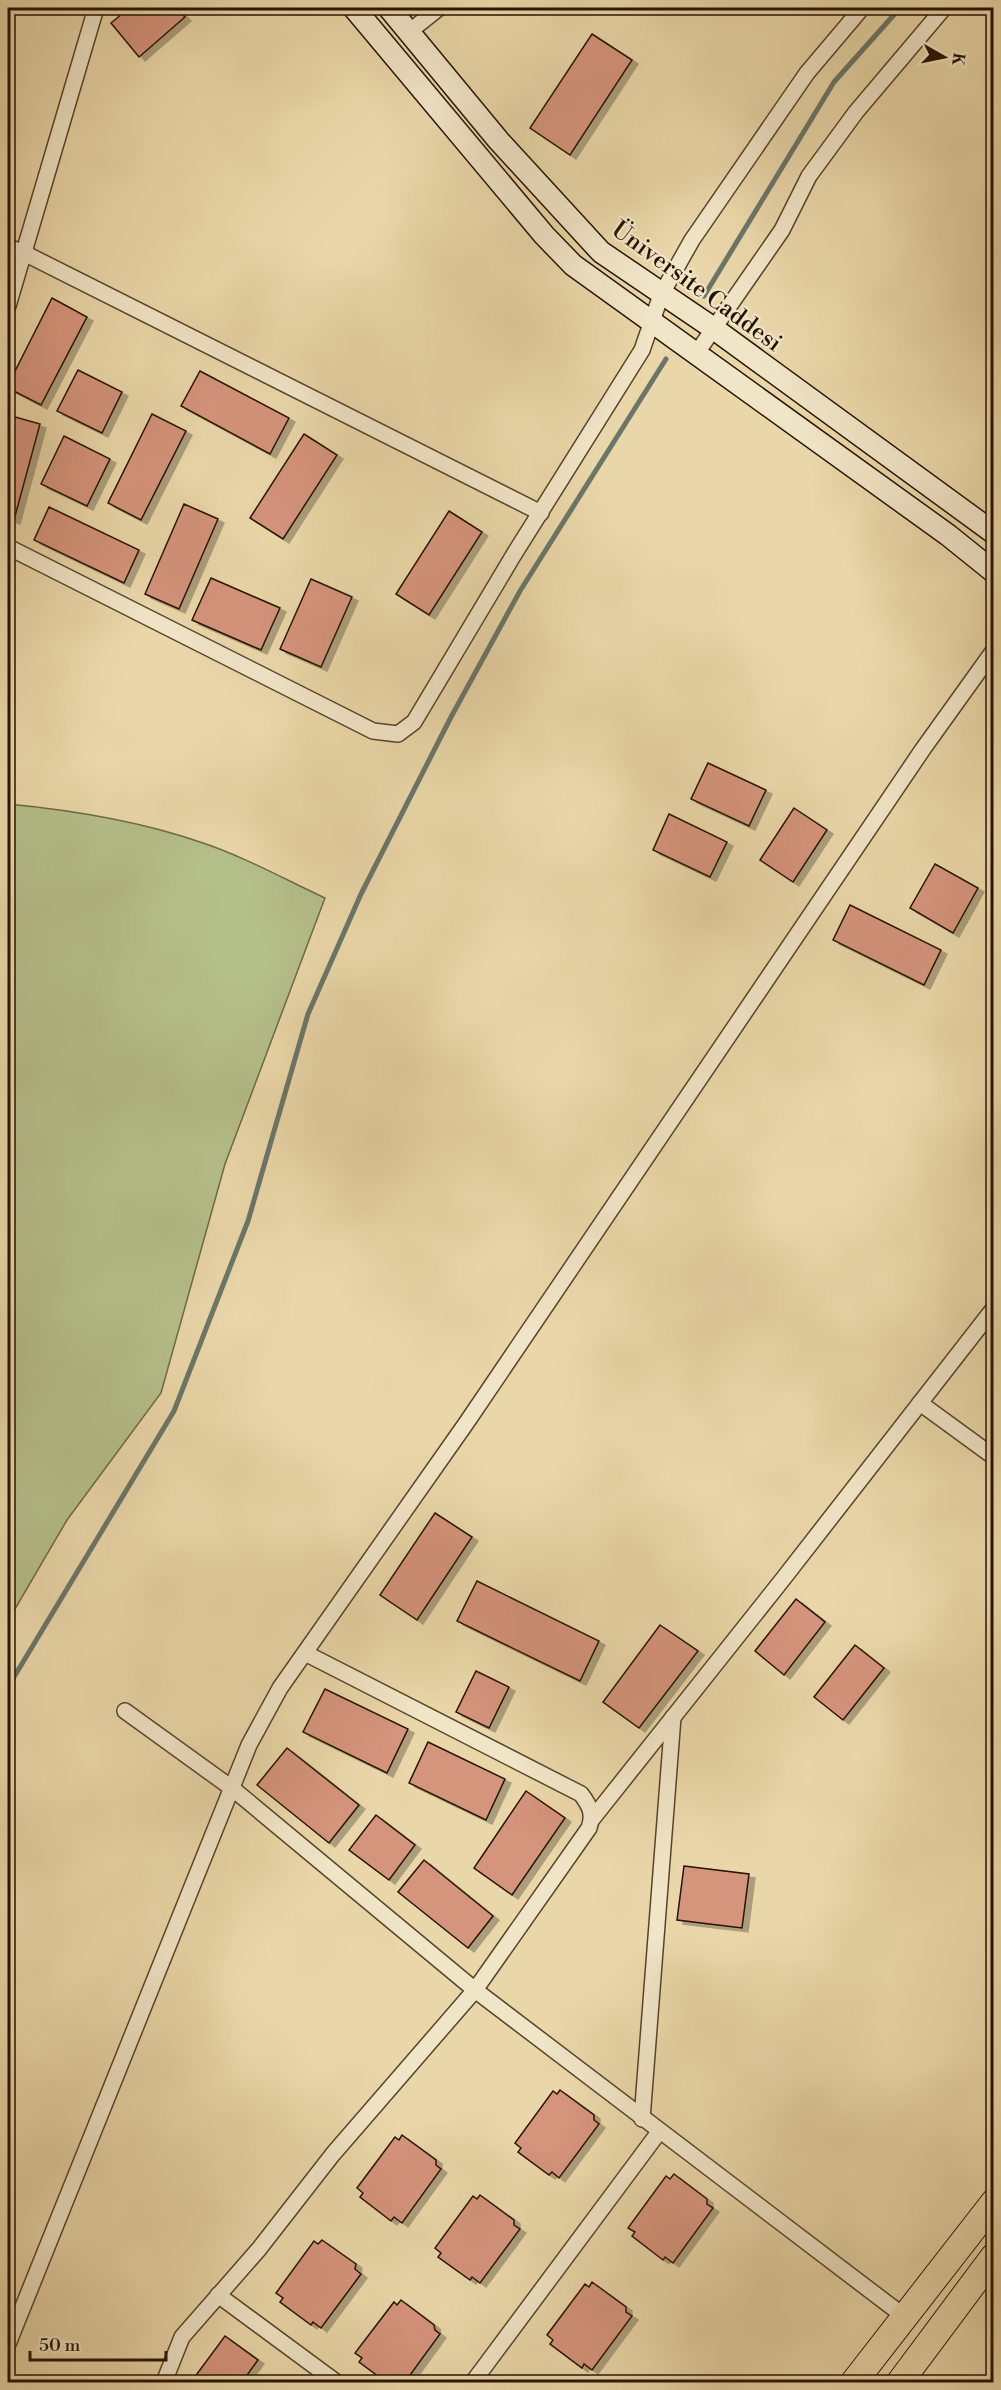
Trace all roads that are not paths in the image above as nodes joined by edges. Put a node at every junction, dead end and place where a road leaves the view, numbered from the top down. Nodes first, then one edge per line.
1 (96, 8) edge
2 (354, 8) edge
3 (389, 8) edge
4 (439, 8) edge
5 (862, 8) edge
6 (944, 8) edge
7 (409, 32) junction
8 (15, 250) edge
9 (661, 295) junction
10 (8, 306) edge
11 (650, 322) junction
12 (713, 328) junction
13 (696, 354) junction
14 (541, 513) junction
15 (993, 533) edge
16 (8, 547) edge
17 (993, 572) edge
18 (993, 650) edge
19 (993, 1308) edge
20 (920, 1402) junction
21 (993, 1457) edge
22 (304, 1653) junction
23 (125, 1712) dead end
24 (673, 1717) junction
25 (233, 1789) junction
26 (593, 1818) junction
27 (475, 1990) junction
28 (642, 2119) junction
29 (659, 2132) junction
30 (993, 2202) edge
31 (993, 2256) edge
32 (218, 2295) junction
33 (905, 2317) junction
34 (8, 2344) edge
35 (164, 2382) edge
36 (336, 2382) edge
37 (473, 2382) edge
38 (854, 2382) edge
39 (900, 2382) edge

1 - 8 street
2 - 11 main road
3 - 7 main road, Üniversite Caddesi
4 - 7 street
5 - 9 street
6 - 12 street
7 - 9 main road, Üniversite Caddesi
8 - 10 street
8 - 14 street
9 - 11 street
9 - 12 main road, Üniversite Caddesi
11 - 13 main road
11 - 14 street
12 - 13 street
12 - 15 main road, Üniversite Caddesi
13 - 17 main road
14 - 16 street
18 - 22 street
19 - 20 street
20 - 21 street
20 - 24 street
22 - 25 street
22 - 26 street
23 - 25 street
24 - 26 street
24 - 28 street
25 - 27 street
25 - 34 street
26 - 27 street
27 - 28 street
27 - 32 street
28 - 29 street
29 - 33 street
29 - 37 street
30 - 33 highway
31 - 39 highway
32 - 35 street
32 - 36 street
33 - 38 highway

